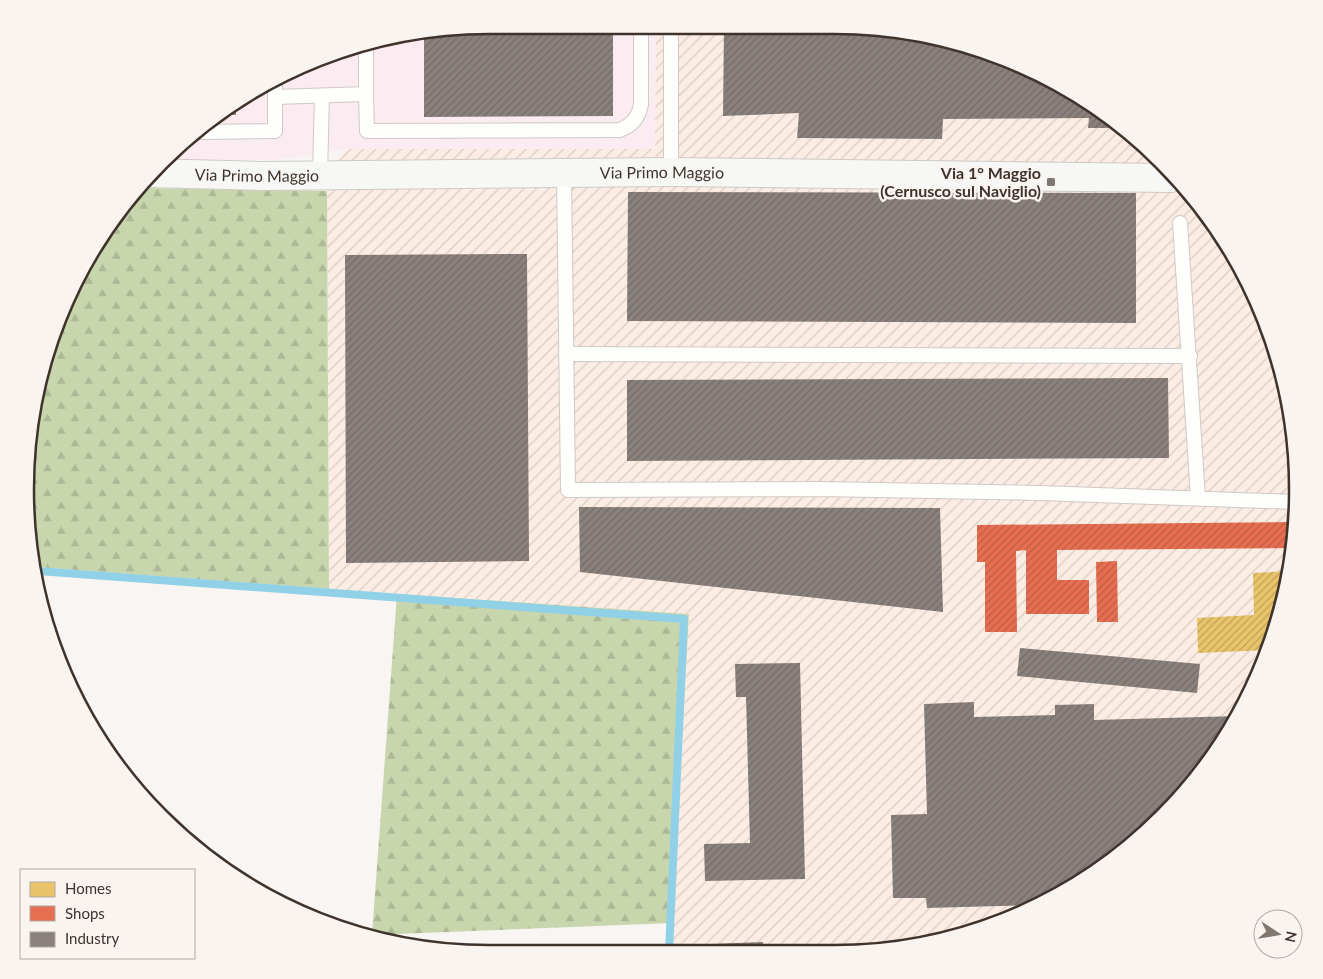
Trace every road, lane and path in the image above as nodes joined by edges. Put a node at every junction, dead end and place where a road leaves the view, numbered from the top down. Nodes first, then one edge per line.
1 (641, 34) edge
2 (671, 34) edge
3 (366, 51) edge
4 (275, 88) edge
5 (366, 94) junction
6 (322, 96) junction
7 (275, 97) junction
8 (207, 132) edge
9 (671, 172) junction
10 (161, 173) edge
11 (564, 173) junction
12 (320, 175) junction
13 (1166, 178) edge
14 (1180, 223) dead end
15 (566, 354) junction
16 (1190, 356) junction
17 (1198, 498) junction
18 (1289, 502) edge

1 - 5 lane
2 - 9 lane
3 - 5 lane
4 - 7 lane
5 - 6 lane
6 - 7 lane
6 - 12 lane
7 - 8 lane
9 - 11 main road, Via Primo Maggio
9 - 13 main road, Via Primo Maggio
10 - 12 main road, Via Primo Maggio
11 - 12 main road, Via Primo Maggio
11 - 15 lane
14 - 16 lane
15 - 16 lane
15 - 17 lane
16 - 17 lane
17 - 18 lane

